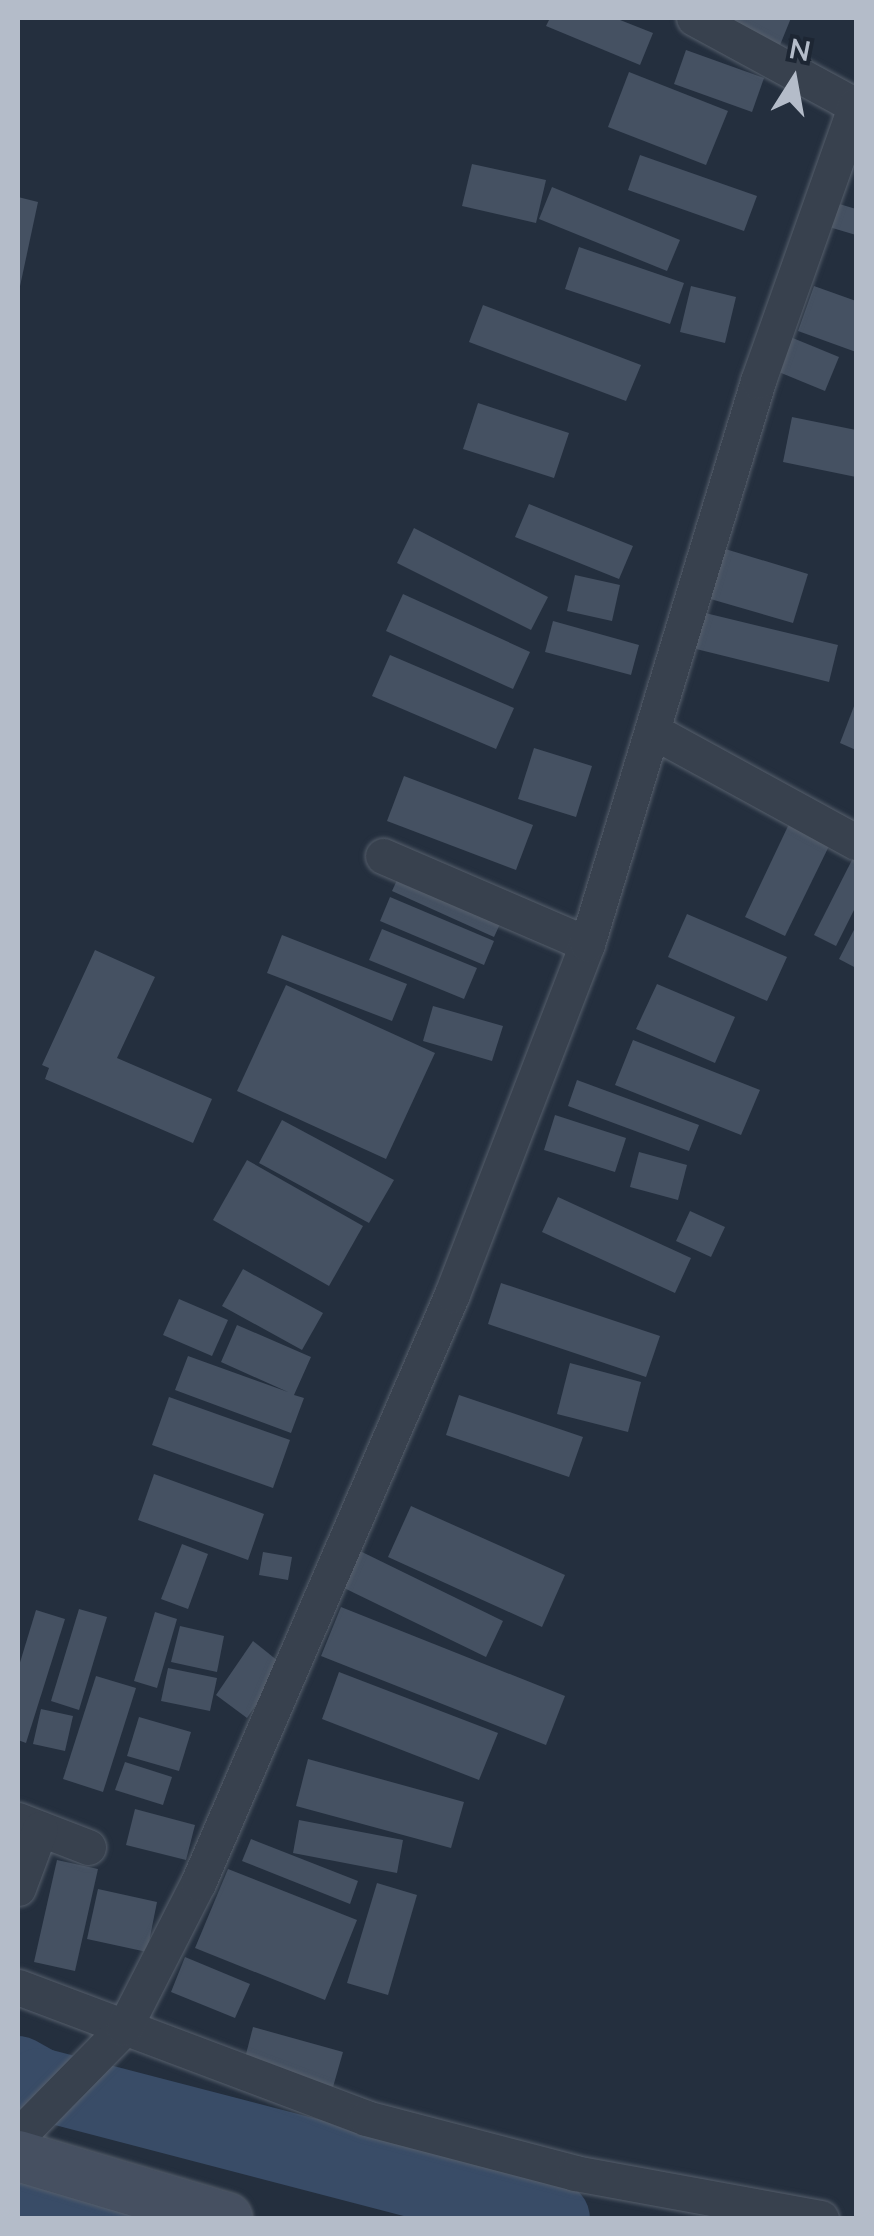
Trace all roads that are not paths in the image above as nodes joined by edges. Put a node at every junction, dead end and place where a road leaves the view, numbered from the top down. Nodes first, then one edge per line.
1 (694, 18) edge
2 (856, 105) edge
3 (654, 731) junction
4 (856, 842) edge
5 (383, 856) dead end
6 (587, 944) junction
7 (29, 1825) edge
8 (88, 1847) dead end
9 (18, 1888) edge
10 (18, 1987) edge
11 (117, 2037) junction
12 (24, 2137) edge
13 (227, 2218) edge
14 (821, 2218) edge

1 - 2 street
2 - 3 street
3 - 4 street
3 - 6 street
5 - 6 street
6 - 11 street
7 - 8 street
7 - 9 street
10 - 11 street
11 - 12 street
11 - 14 street
12 - 13 street

